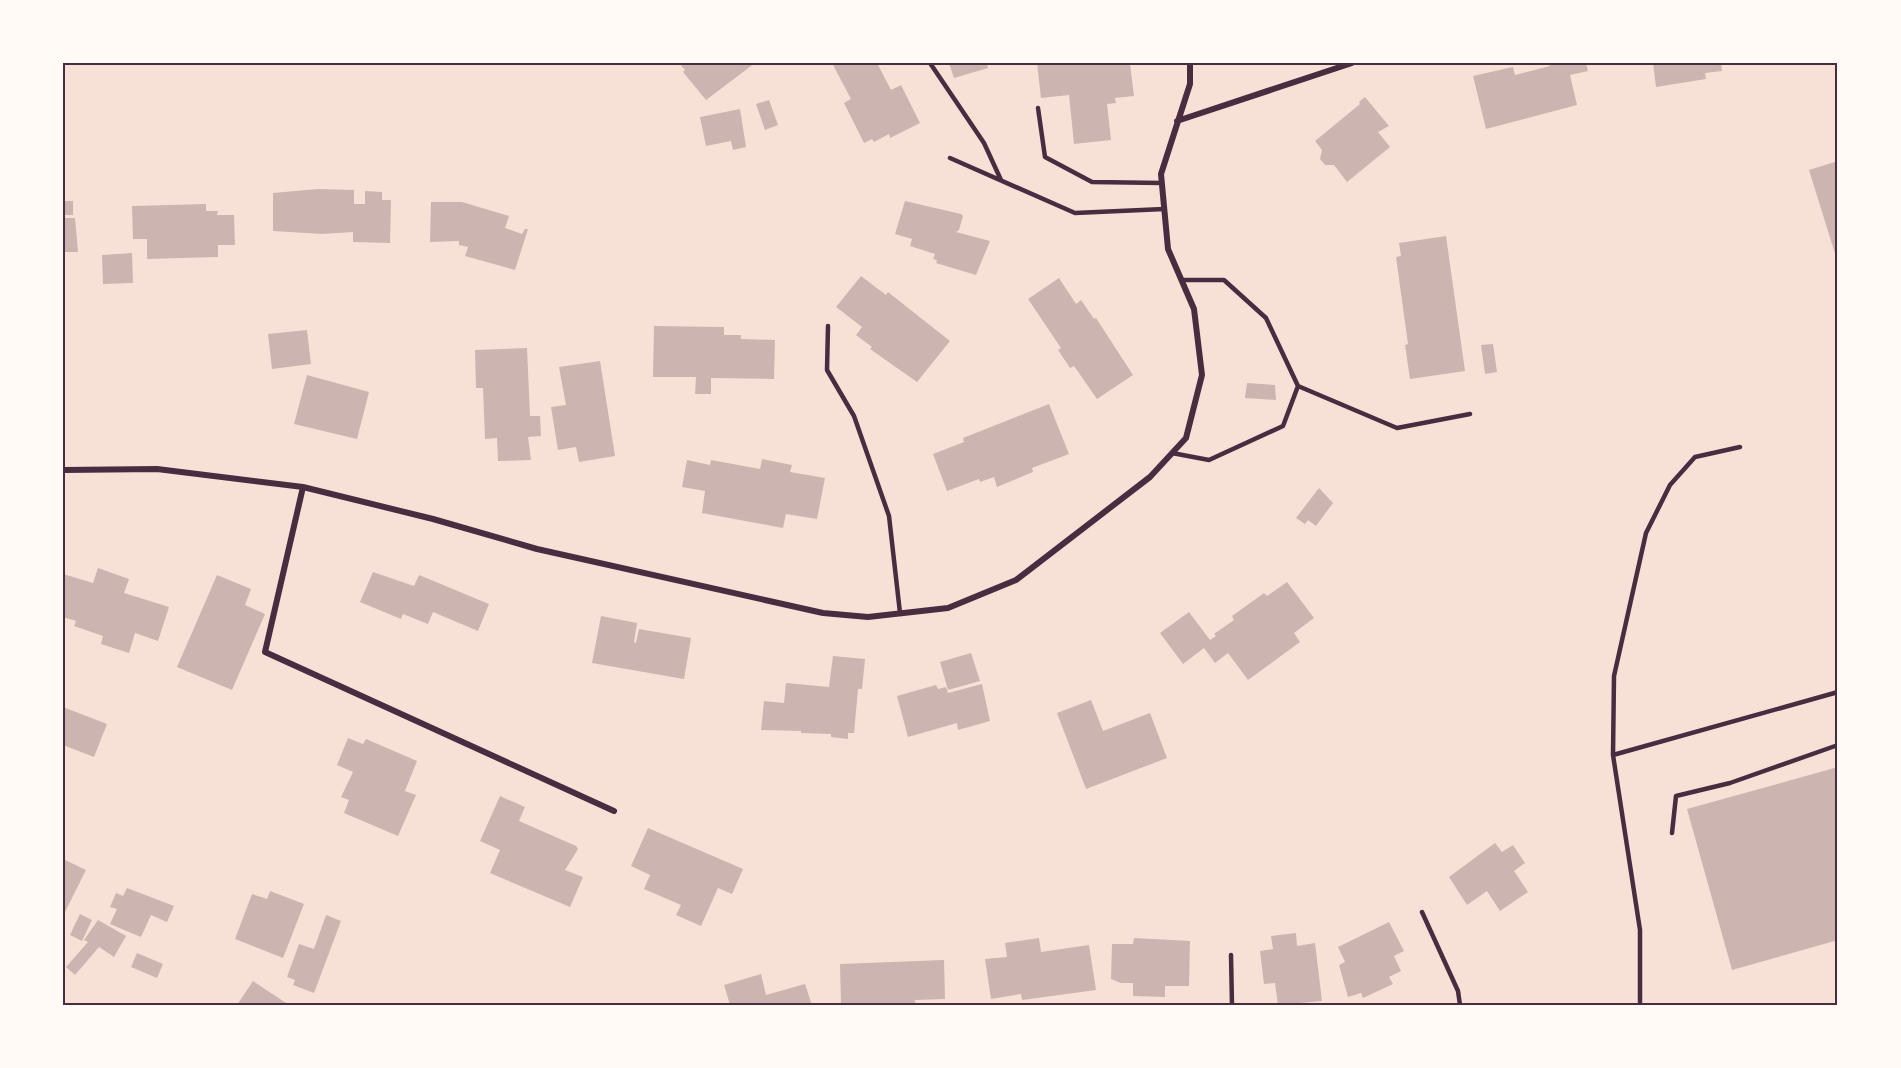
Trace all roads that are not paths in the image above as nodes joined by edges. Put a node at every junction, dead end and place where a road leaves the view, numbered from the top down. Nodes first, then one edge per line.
1 (930, 63) edge
2 (1190, 63) edge
3 (1352, 63) edge
4 (1038, 108) dead end
5 (1177, 121) junction
6 (950, 158) dead end
7 (1001, 180) junction
8 (1162, 183) junction
9 (1164, 209) junction
10 (1181, 280) junction
11 (828, 326) dead end
12 (1298, 386) junction
13 (1470, 414) dead end
14 (1740, 447) dead end
15 (1172, 453) junction
16 (63, 470) edge
17 (303, 487) junction
18 (900, 613) junction
19 (1838, 692) edge
20 (1838, 745) edge
21 (1612, 755) junction
22 (614, 810) dead end
23 (1672, 833) dead end
24 (1422, 912) dead end
25 (1232, 955) dead end
26 (1232, 1005) edge
27 (1460, 1005) edge
28 (1640, 1005) edge

1 - 7 lane
2 - 5 street
3 - 5 street
4 - 8 lane
5 - 8 street
6 - 7 lane
7 - 9 lane
8 - 9 street
9 - 10 street
10 - 12 lane
10 - 15 street
11 - 18 lane
12 - 13 lane
12 - 15 lane
14 - 21 lane
15 - 18 street
16 - 17 street
17 - 18 street
17 - 22 street
19 - 21 lane
20 - 23 lane
21 - 28 lane
24 - 27 lane
25 - 26 lane

